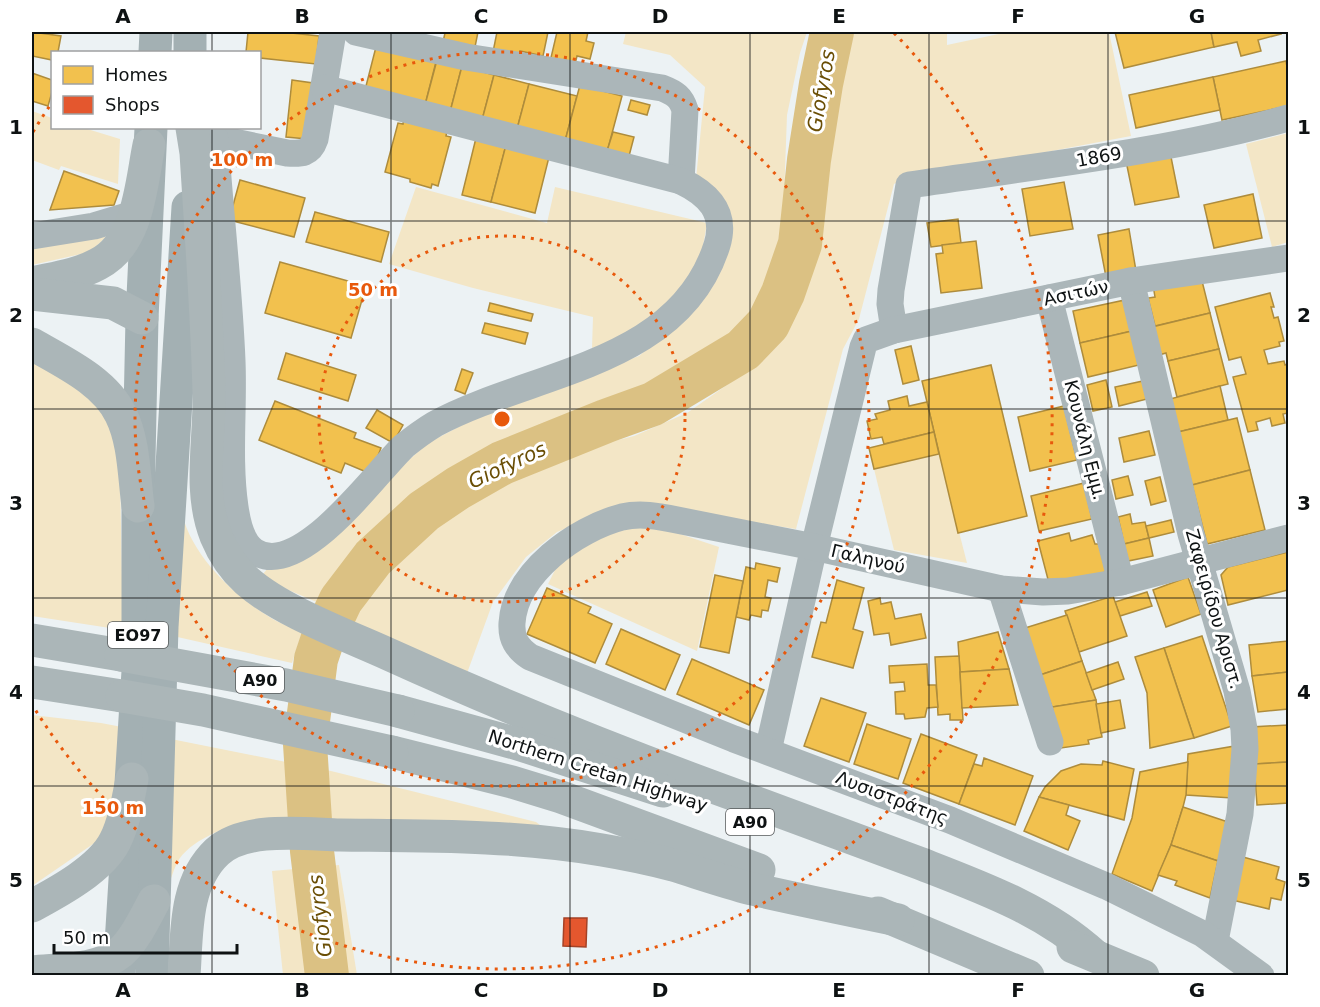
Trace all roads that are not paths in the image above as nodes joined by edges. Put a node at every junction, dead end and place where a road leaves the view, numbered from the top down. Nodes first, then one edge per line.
1 (156, 32) edge
2 (190, 32) edge
3 (333, 32) edge
4 (356, 32) edge
5 (155, 51) edge
6 (190, 51) edge
7 (324, 88) junction
8 (1288, 118) edge
9 (198, 132) edge
10 (150, 136) edge
11 (681, 181) junction
12 (134, 214) junction
13 (32, 236) edge
14 (1287, 263) edge
15 (1131, 281) junction
16 (32, 282) edge
17 (32, 294) edge
18 (1049, 298) junction
19 (142, 318) junction
20 (894, 330) junction
21 (180, 339) junction
22 (32, 344) edge
23 (138, 506) junction
24 (1288, 538) edge
25 (814, 547) junction
26 (1200, 562) junction
27 (1121, 582) junction
28 (1001, 589) junction
29 (32, 640) edge
30 (514, 641) joint
31 (32, 682) edge
32 (1050, 742) dead end
33 (768, 751) junction
34 (132, 779) junction
35 (154, 901) junction
36 (32, 906) edge
37 (898, 920) junction
38 (1215, 941) junction
39 (1094, 955) junction
40 (120, 963) edge
41 (32, 972) edge
42 (152, 975) edge
43 (184, 975) edge
44 (1028, 975) edge
45 (1143, 975) edge
46 (1261, 975) edge

1 - 5 main road
2 - 6 main road
3 - 7 street
4 - 11 street
7 - 9 street
7 - 11 street
8 - 20 street, 1869
9 - 11 street
9 - 21 main road, ΕΟ97
9 - 39 highway
10 - 12 highway
10 - 19 main road, ΕΟ97
12 - 13 street
12 - 16 highway
14 - 15 street, Ασιτών
15 - 18 street, Ασιτών
15 - 26 street, Ζαφειρίδου Αριστ.
17 - 19 highway
18 - 20 street, Ασιτών
18 - 27 street, Κουνάλη Εμμ.
19 - 21 main road
19 - 23 main road, ΕΟ97
20 - 25 street, Ασιτών
21 - 35 main road, ΕΟ97
22 - 23 highway
23 - 34 main road, ΕΟ97
24 - 26 street, Γαληνού
25 - 28 street, Γαληνού
25 - 30 street, Γαληνού
25 - 33 street
26 - 27 street, Γαληνού
26 - 38 street, Ζαφειρίδου Αριστ.
27 - 28 street, Γαληνού
28 - 32 street
29 - 39 highway, Northern Cretan Highway / Α90, bridge
30 - 33 street, Λυσιστράτης
31 - 37 highway, Northern Cretan Highway / Α90, bridge
33 - 38 street, Λυσιστράτης
34 - 36 highway
34 - 40 main road, ΕΟ97
35 - 40 highway
35 - 42 main road, ΕΟ97
37 - 43 highway
37 - 44 highway, Northern Cretan Highway / Α90
38 - 46 street, Λυσιστράτης
39 - 45 highway, Northern Cretan Highway / Α90
40 - 41 highway

